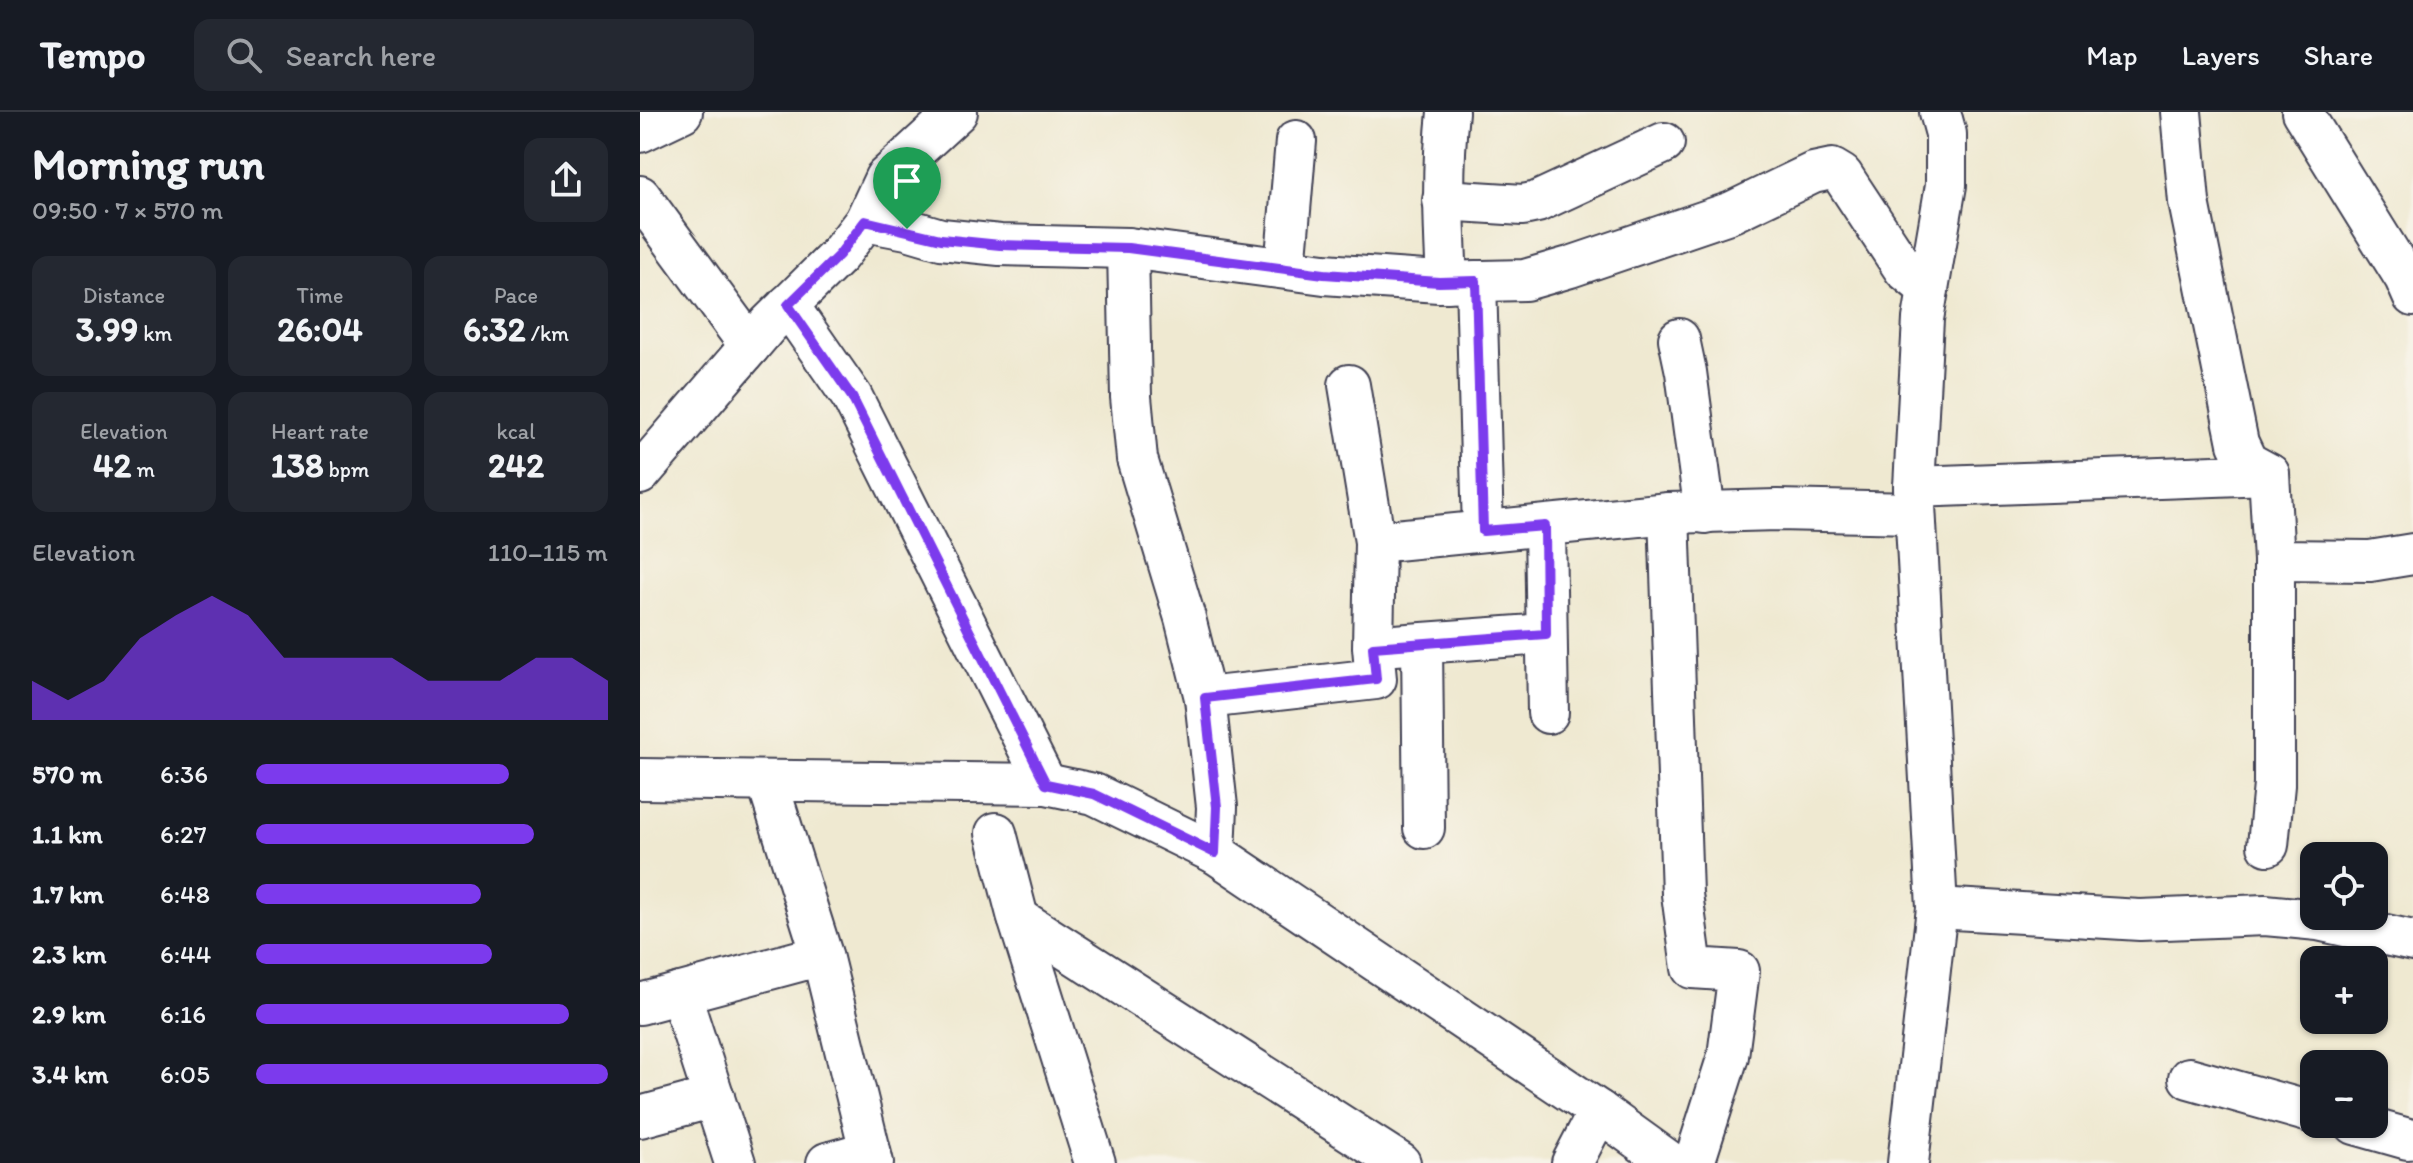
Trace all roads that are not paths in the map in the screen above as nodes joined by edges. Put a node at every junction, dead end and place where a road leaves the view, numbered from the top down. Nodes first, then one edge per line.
1 (682, 112) edge
2 (957, 112) edge
3 (1448, 112) edge
4 (1940, 112) edge
5 (2181, 112) edge
6 (2302, 112) edge
7 (640, 132) edge
8 (1296, 141) dead end
9 (1664, 143) dead end
10 (640, 196) edge
11 (1443, 200) junction
12 (865, 221) junction
13 (640, 248) edge
14 (1128, 248) junction
15 (686, 258) junction
16 (1285, 268) junction
17 (1462, 282) junction
18 (1928, 289) junction
19 (2413, 296) edge
20 (788, 305) junction
21 (1679, 339) dead end
22 (750, 346) junction
23 (1349, 385) dead end
24 (640, 474) edge
25 (2269, 474) junction
26 (1914, 500) junction
27 (1687, 513) junction
28 (1545, 526) junction
29 (1483, 531) junction
30 (1375, 542) junction
31 (2413, 554) edge
32 (2274, 560) junction
33 (1546, 634) junction
34 (1422, 644) junction
35 (1373, 647) junction
36 (1205, 698) junction
37 (1548, 713) dead end
38 (640, 779) edge
39 (767, 781) junction
40 (1046, 784) junction
41 (1424, 828) dead end
42 (996, 833) dead end
43 (2268, 845) dead end
44 (1215, 853) junction
45 (1937, 908) junction
46 (1018, 918) junction
47 (2413, 941) edge
48 (822, 955) junction
49 (680, 993) junction
50 (640, 1004) edge
51 (2189, 1078) dead end
52 (714, 1097) junction
53 (2300, 1109) edge
54 (1599, 1111) junction
55 (640, 1117) edge
56 (872, 1157) edge
57 (1385, 1158) edge
58 (1672, 1162) edge
59 (735, 1163) edge
60 (827, 1163) edge
61 (1095, 1163) edge
62 (1572, 1163) edge
63 (1908, 1163) edge

1 - 7 street
2 - 12 street
3 - 11 street
4 - 18 street
5 - 25 street
6 - 19 street
8 - 16 street
9 - 11 street
10 - 15 street
11 - 17 street
12 - 14 street
12 - 20 street
13 - 15 street
14 - 16 street
14 - 36 street
15 - 22 street
16 - 17 street
17 - 18 street
17 - 29 street
18 - 26 street
20 - 22 street
20 - 40 street
21 - 27 street
22 - 24 street
23 - 30 street
25 - 26 street
25 - 32 street
26 - 27 street
26 - 45 street
27 - 28 street
27 - 58 street
28 - 29 street
28 - 33 street
29 - 30 street
30 - 35 street
31 - 32 street
32 - 43 street
33 - 34 street
33 - 37 street
34 - 35 street
34 - 41 street
35 - 36 street
36 - 44 street
38 - 39 street
39 - 40 street
39 - 48 street
40 - 44 street
42 - 46 street
44 - 54 street
45 - 47 street
45 - 63 street
46 - 57 street
46 - 61 street
48 - 49 street
48 - 56 street
49 - 50 street
49 - 52 street
51 - 53 street
52 - 55 street
52 - 59 street
54 - 58 street
54 - 62 street
56 - 60 street

